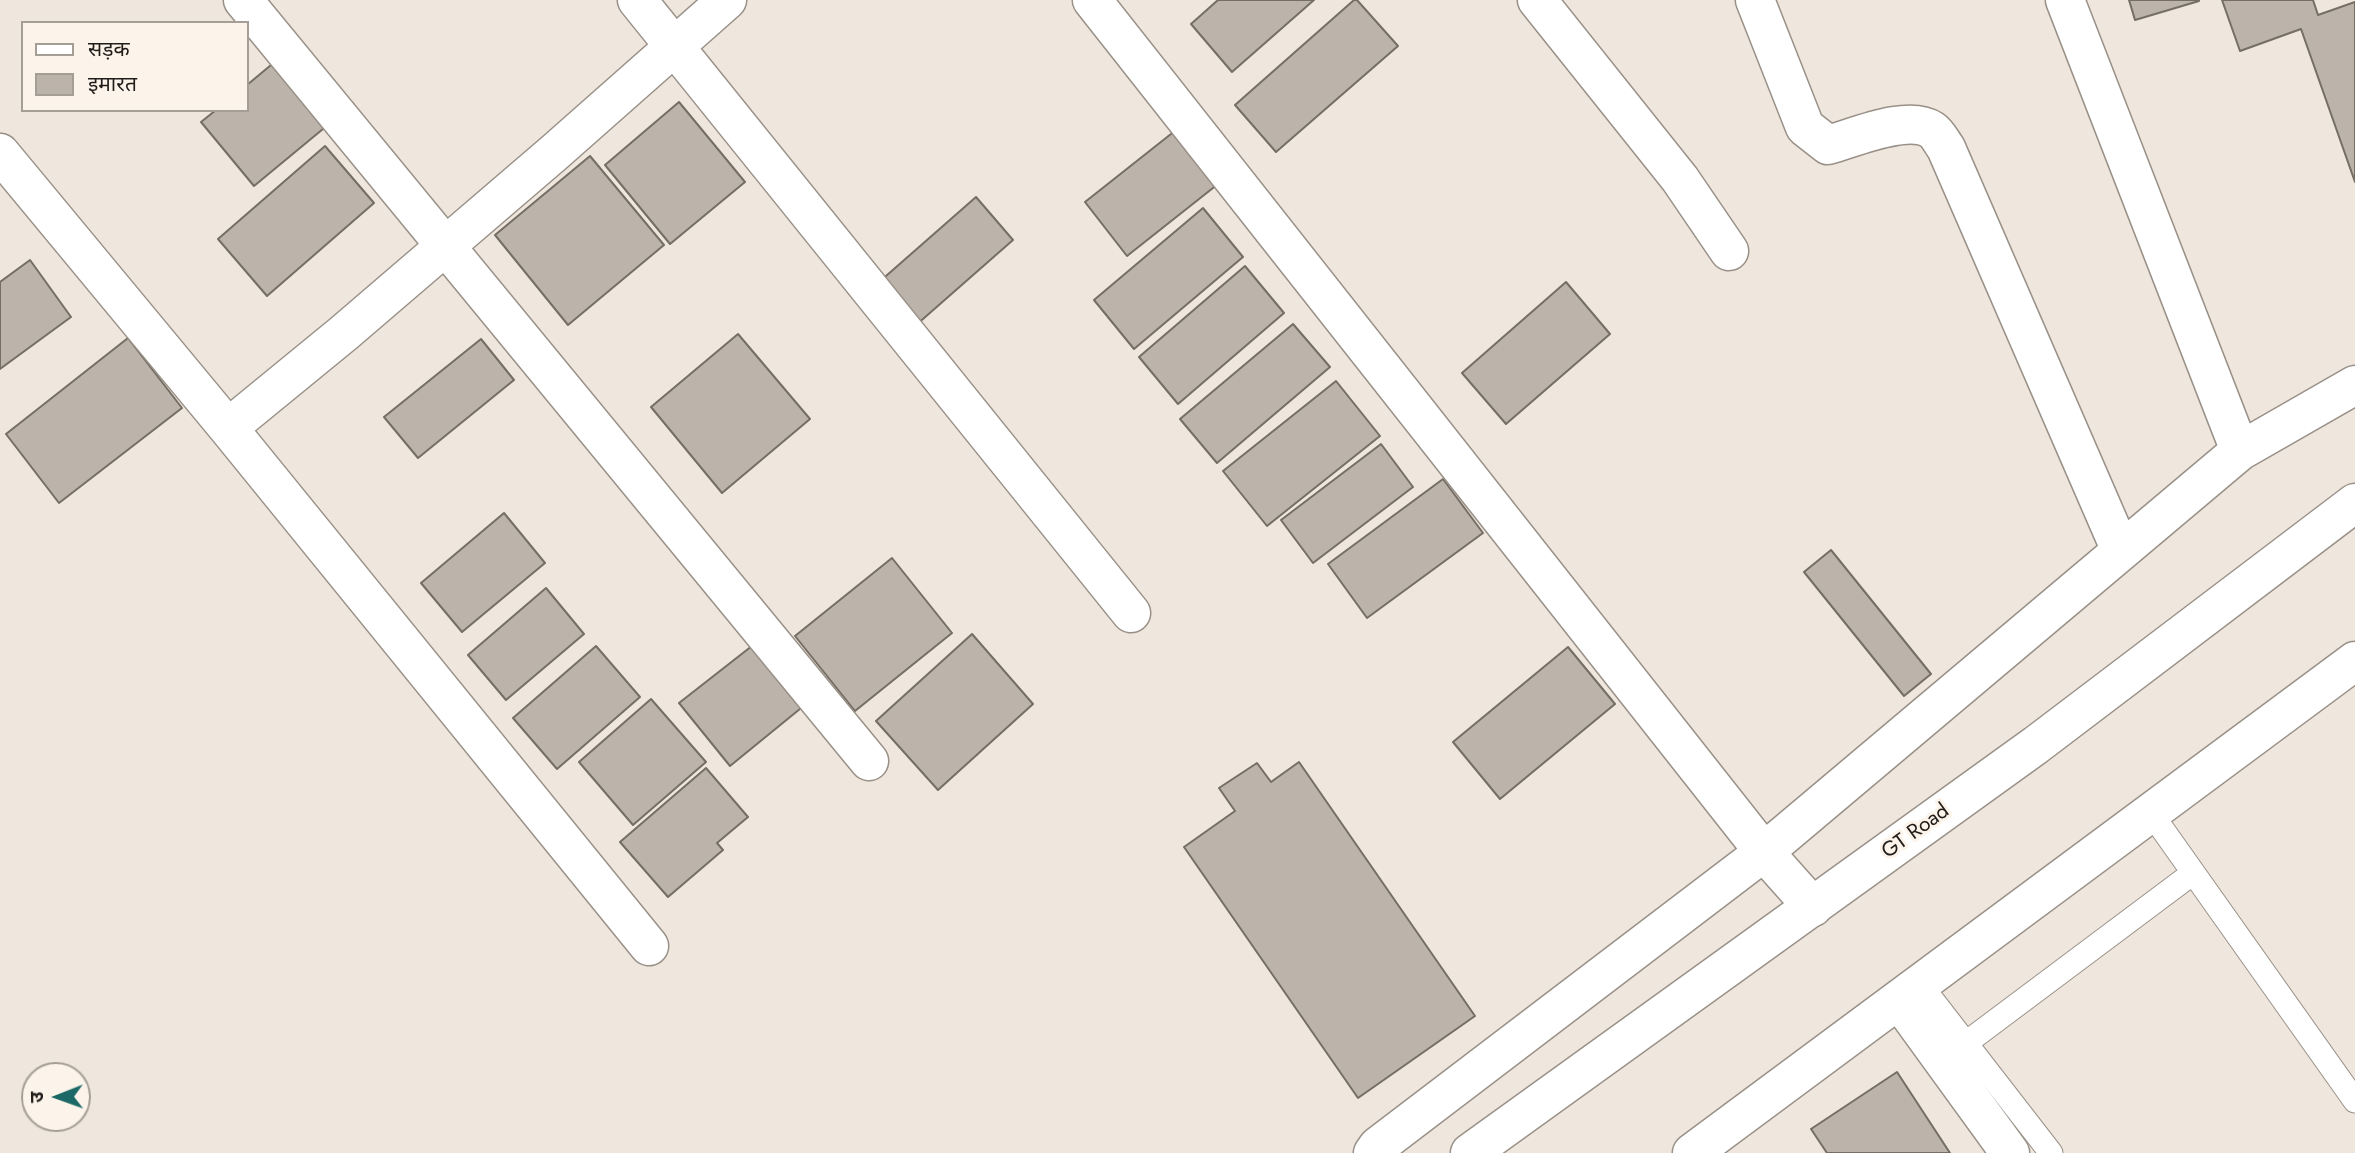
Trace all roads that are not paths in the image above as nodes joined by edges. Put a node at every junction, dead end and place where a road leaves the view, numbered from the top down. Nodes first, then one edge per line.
1 (243, 0) edge
2 (637, 0) edge
3 (727, 0) edge
4 (1092, 0) edge
5 (1537, 0) edge
6 (1755, 0) edge
7 (2065, 0) edge
8 (674, 45) junction
9 (0, 153) edge
10 (445, 246) junction
11 (1729, 251) dead end
12 (2355, 385) edge
13 (228, 428) junction
14 (2240, 450) junction
15 (2355, 503) edge
16 (2121, 551) junction
17 (1132, 613) dead end
18 (2355, 661) edge
19 (869, 761) dead end
20 (2151, 813) junction
21 (1764, 852) junction
22 (2193, 873) junction
23 (1813, 907) junction
24 (649, 946) dead end
25 (1910, 992) junction
26 (1966, 1043) junction
27 (2355, 1101) edge
28 (1373, 1153) edge
29 (1470, 1153) edge
30 (1692, 1153) edge
31 (2010, 1153) edge
32 (2051, 1153) edge

1 - 10 street
2 - 8 street
3 - 8 street
4 - 21 street
5 - 11 street
6 - 16 street
7 - 14 street
8 - 10 street
8 - 17 street
9 - 13 street
10 - 13 street
10 - 19 street
12 - 14 street
13 - 24 street
14 - 16 street
15 - 23 street, GT Road
16 - 21 street
18 - 20 street
20 - 22 lane
20 - 25 street
21 - 23 street
21 - 28 street
22 - 26 lane
22 - 27 lane
23 - 29 street, GT Road
25 - 26 lane
25 - 30 street
25 - 31 street
26 - 32 lane

